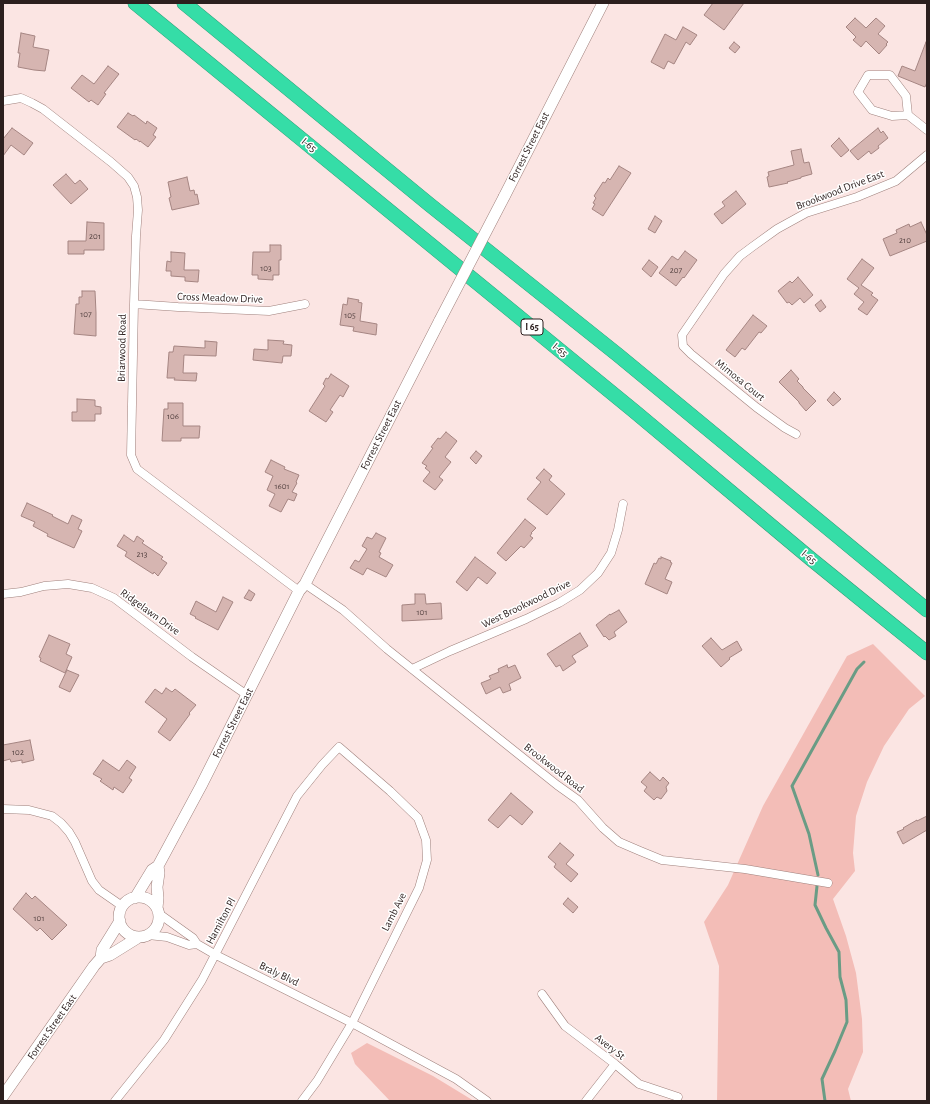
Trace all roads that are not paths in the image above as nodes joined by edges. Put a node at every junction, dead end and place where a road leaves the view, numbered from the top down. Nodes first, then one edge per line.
1 (135, 3) edge
2 (184, 3) edge
3 (603, 3) edge
4 (3, 101) edge
5 (908, 115) junction
6 (927, 130) edge
7 (927, 155) edge
8 (134, 304) junction
9 (305, 304) dead end
10 (682, 335) joint
11 (796, 434) dead end
12 (623, 504) dead end
13 (302, 588) junction
14 (3, 594) edge
15 (927, 610) edge
16 (927, 653) edge
17 (412, 669) junction
18 (247, 695) junction
19 (339, 747) joint
20 (3, 809) edge
21 (158, 866) junction
22 (828, 883) dead end
23 (135, 898) junction
24 (122, 906) junction
25 (158, 911) junction
26 (120, 921) junction
27 (143, 936) junction
28 (197, 944) junction
29 (216, 955) junction
30 (101, 958) junction
31 (542, 994) dead end
32 (352, 1023) junction
33 (616, 1064) junction
34 (3, 1096) edge
35 (678, 1097) dead end
36 (115, 1101) edge
37 (302, 1101) edge
38 (486, 1101) edge
39 (586, 1101) edge

1 - 16 highway, I-65 / I 65
2 - 15 highway
3 - 13 street, Forrest Street East, bridge
4 - 8 street, Briarwood Road
5 - 5 street
5 - 6 street
7 - 10 street, Brookwood Drive East
8 - 9 street, Cross Meadow Drive
8 - 13 street, Briarwood Road
10 - 11 street, Mimosa Court
12 - 17 street, West Brookwood Drive
13 - 17 street, Brookwood Road
13 - 18 street, Forrest Street East
14 - 18 street, Ridgelawn Drive
17 - 22 street, Brookwood Road
18 - 21 street, Forrest Street East
19 - 29 street, Hamilton Pl
19 - 32 street, Lamb Ave
20 - 24 street
21 - 23 street, Forrest Street East
21 - 25 street, Forrest Street East
23 - 24 street
23 - 25 street
24 - 26 street
25 - 27 street
25 - 28 street
26 - 27 street
26 - 30 street, Forrest Street East
27 - 28 street
27 - 30 street, Forrest Street East
28 - 29 street, Braly Blvd
29 - 32 street, Braly Blvd
29 - 36 street, Hamilton Pl
30 - 34 street, Forrest Street East
31 - 33 street, Avery St
32 - 37 street, Lamb Ave
32 - 38 street, Braly Blvd
33 - 35 street, Avery St
33 - 39 street

